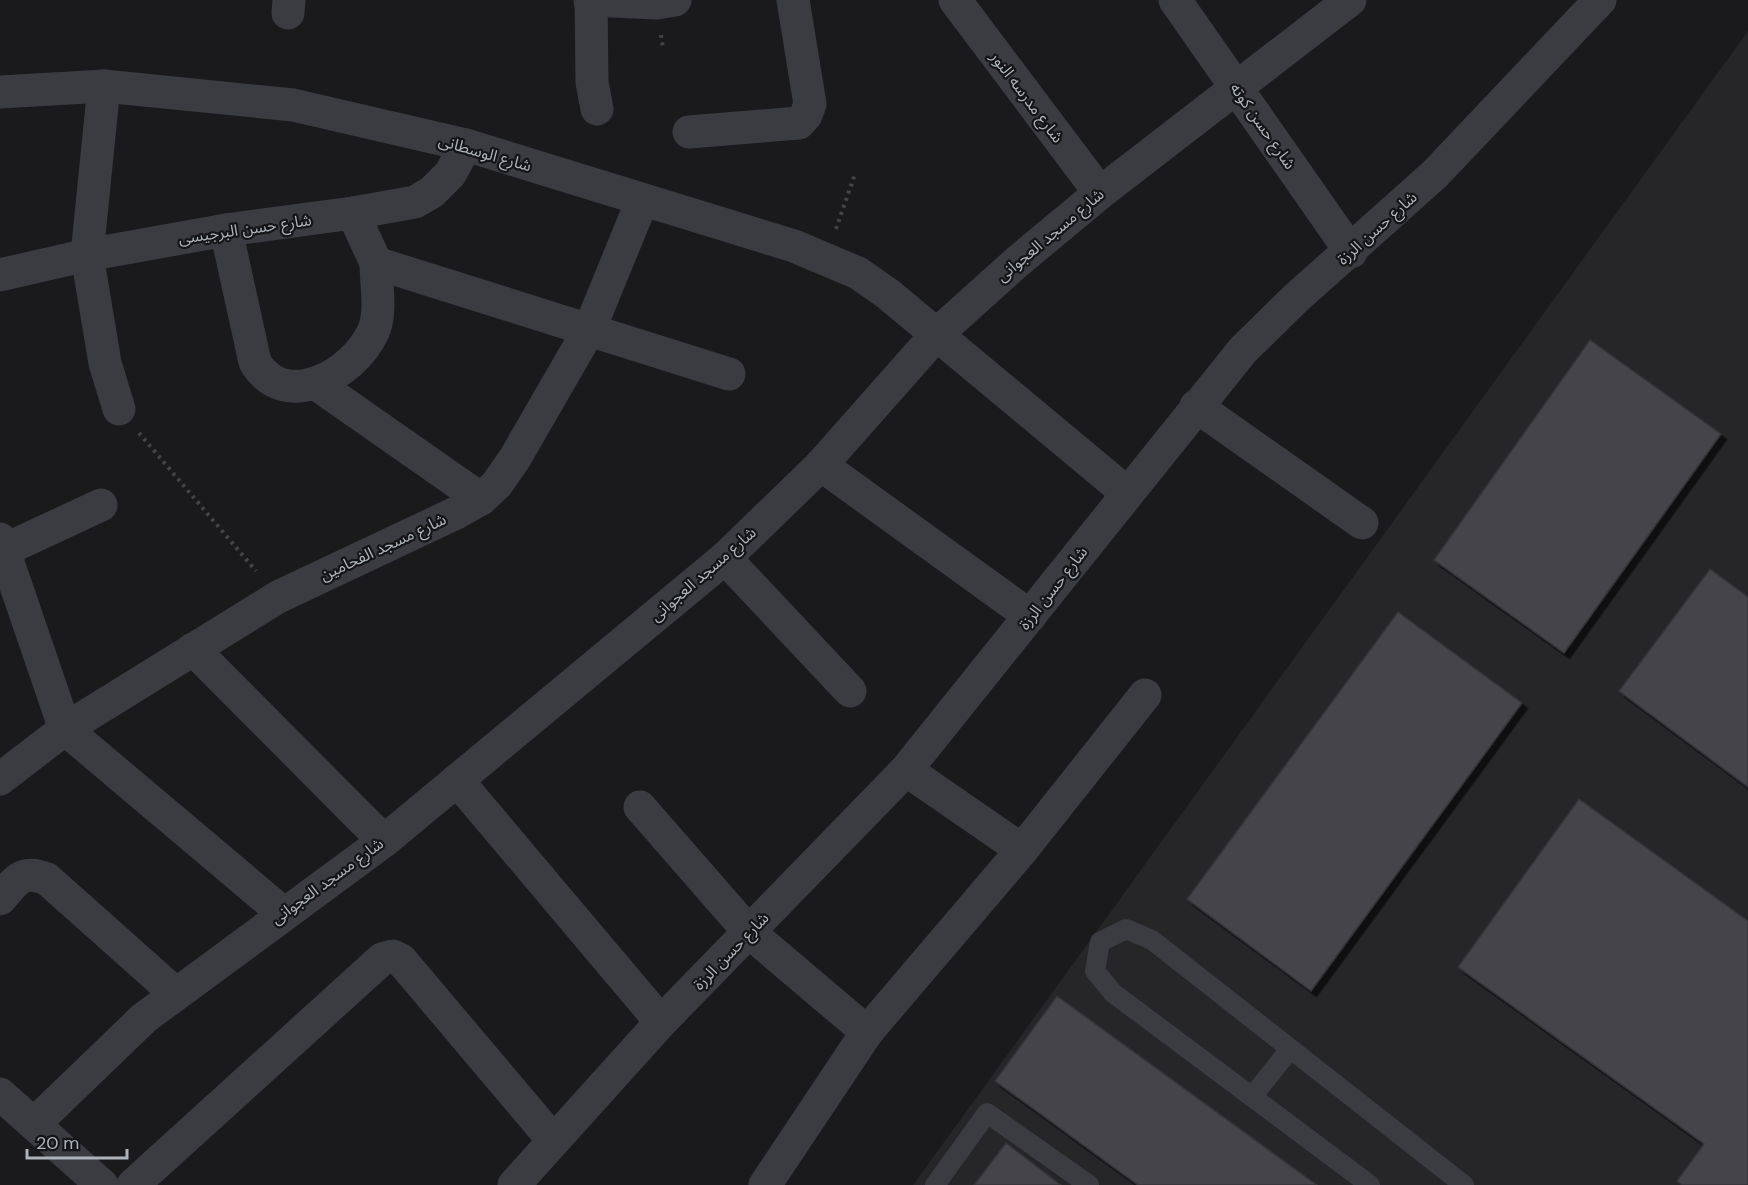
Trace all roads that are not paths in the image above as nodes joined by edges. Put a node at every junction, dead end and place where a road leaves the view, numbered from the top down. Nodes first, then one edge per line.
1 (590, 0) edge
2 (675, 0) edge
3 (793, 0) edge
4 (955, 0) edge
5 (1175, 0) edge
6 (1350, 0) edge
7 (1600, 0) edge
8 (104, 86) junction
9 (1238, 89) junction
10 (0, 92) edge
11 (597, 109) dead end
12 (689, 132) dead end
13 (466, 145) junction
14 (1100, 193) junction
15 (642, 201) junction
16 (353, 213) junction
17 (226, 230) junction
18 (1351, 252) junction
19 (87, 255) junction
20 (376, 263) junction
21 (0, 275) edge
22 (590, 328) junction
23 (937, 334) junction
24 (729, 374) dead end
25 (315, 383) junction
26 (1196, 406) junction
27 (119, 409) road end
28 (821, 465) junction
29 (1127, 493) junction
30 (481, 499) junction
31 (102, 505) dead end
32 (1362, 523) dead end
33 (1, 546) edge
34 (725, 558) junction
35 (1030, 616) junction
36 (193, 649) junction
37 (850, 691) dead end
38 (1145, 695) dead end
39 (65, 729) junction
40 (906, 770) junction
41 (0, 779) edge
42 (457, 780) junction
43 (640, 807) dead end
44 (384, 841) junction
45 (1022, 850) junction
46 (0, 899) edge
47 (283, 913) junction
48 (749, 932) junction
49 (175, 993) junction
50 (661, 1022) junction
51 (867, 1032) junction
52 (1290, 1049) junction
53 (0, 1094) edge
54 (1252, 1097) junction
55 (34, 1124) junction
56 (553, 1140) junction
57 (102, 1185) edge
58 (133, 1185) edge
59 (514, 1185) edge
60 (765, 1185) edge
61 (935, 1185) edge
62 (1089, 1185) edge
63 (1370, 1185) edge
64 (1464, 1185) edge

1 - 2 street
1 - 11 street
3 - 12 street
4 - 14 street, شارع مدرسه النور
5 - 9 street, شارع حسن كوته
6 - 9 street, شارع مسجد العجوانى
7 - 18 street, شارع حسن الرزة
8 - 10 street, شارع الوسطانى
8 - 13 street, شارع الوسطانى
8 - 19 street
9 - 14 street, شارع مسجد العجوانى
9 - 18 street, شارع حسن كوته
13 - 15 street, شارع الوسطانى
13 - 16 street, شارع حسن البرجيسى
14 - 23 street, شارع مسجد العجوانى
15 - 22 street, شارع مسجد الفحامين
15 - 23 street, شارع الوسطانى
16 - 17 street, شارع حسن البرجيسى
16 - 20 street
17 - 19 street, شارع حسن البرجيسى
17 - 25 street
18 - 26 street, شارع حسن الرزة
19 - 21 street, شارع حسن البرجيسى
19 - 27 street
20 - 22 street
20 - 25 street
22 - 24 street
22 - 30 street, شارع مسجد الفحامين
23 - 28 street, شارع مسجد العجوانى
23 - 29 street, شارع الوسطانى
25 - 30 street
26 - 29 street, شارع حسن الرزة
26 - 32 street
28 - 34 street, شارع مسجد العجوانى
28 - 35 street
29 - 35 street, شارع حسن الرزة
30 - 36 street, شارع مسجد الفحامين
31 - 33 street
33 - 39 street
34 - 37 street
34 - 42 street, شارع مسجد العجوانى
35 - 40 street, شارع حسن الرزة
36 - 39 street, شارع مسجد الفحامين
36 - 44 street
38 - 45 street
39 - 41 street, شارع مسجد الفحامين
39 - 47 street
40 - 45 street
40 - 48 street, شارع حسن الرزة
42 - 44 street, شارع مسجد العجوانى
42 - 50 street
43 - 48 street
44 - 47 street, شارع مسجد العجوانى
45 - 51 street
46 - 49 street
47 - 49 street, شارع مسجد العجوانى
48 - 50 street, شارع حسن الرزة
48 - 51 street
49 - 55 street, شارع مسجد العجوانى
50 - 56 street, شارع حسن الرزة
51 - 60 street
52 - 54 lane
52 - 54 lane
52 - 64 lane
53 - 55 street
54 - 63 lane
55 - 57 street
56 - 58 street
56 - 59 street, شارع حسن الرزة
61 - 62 lane

